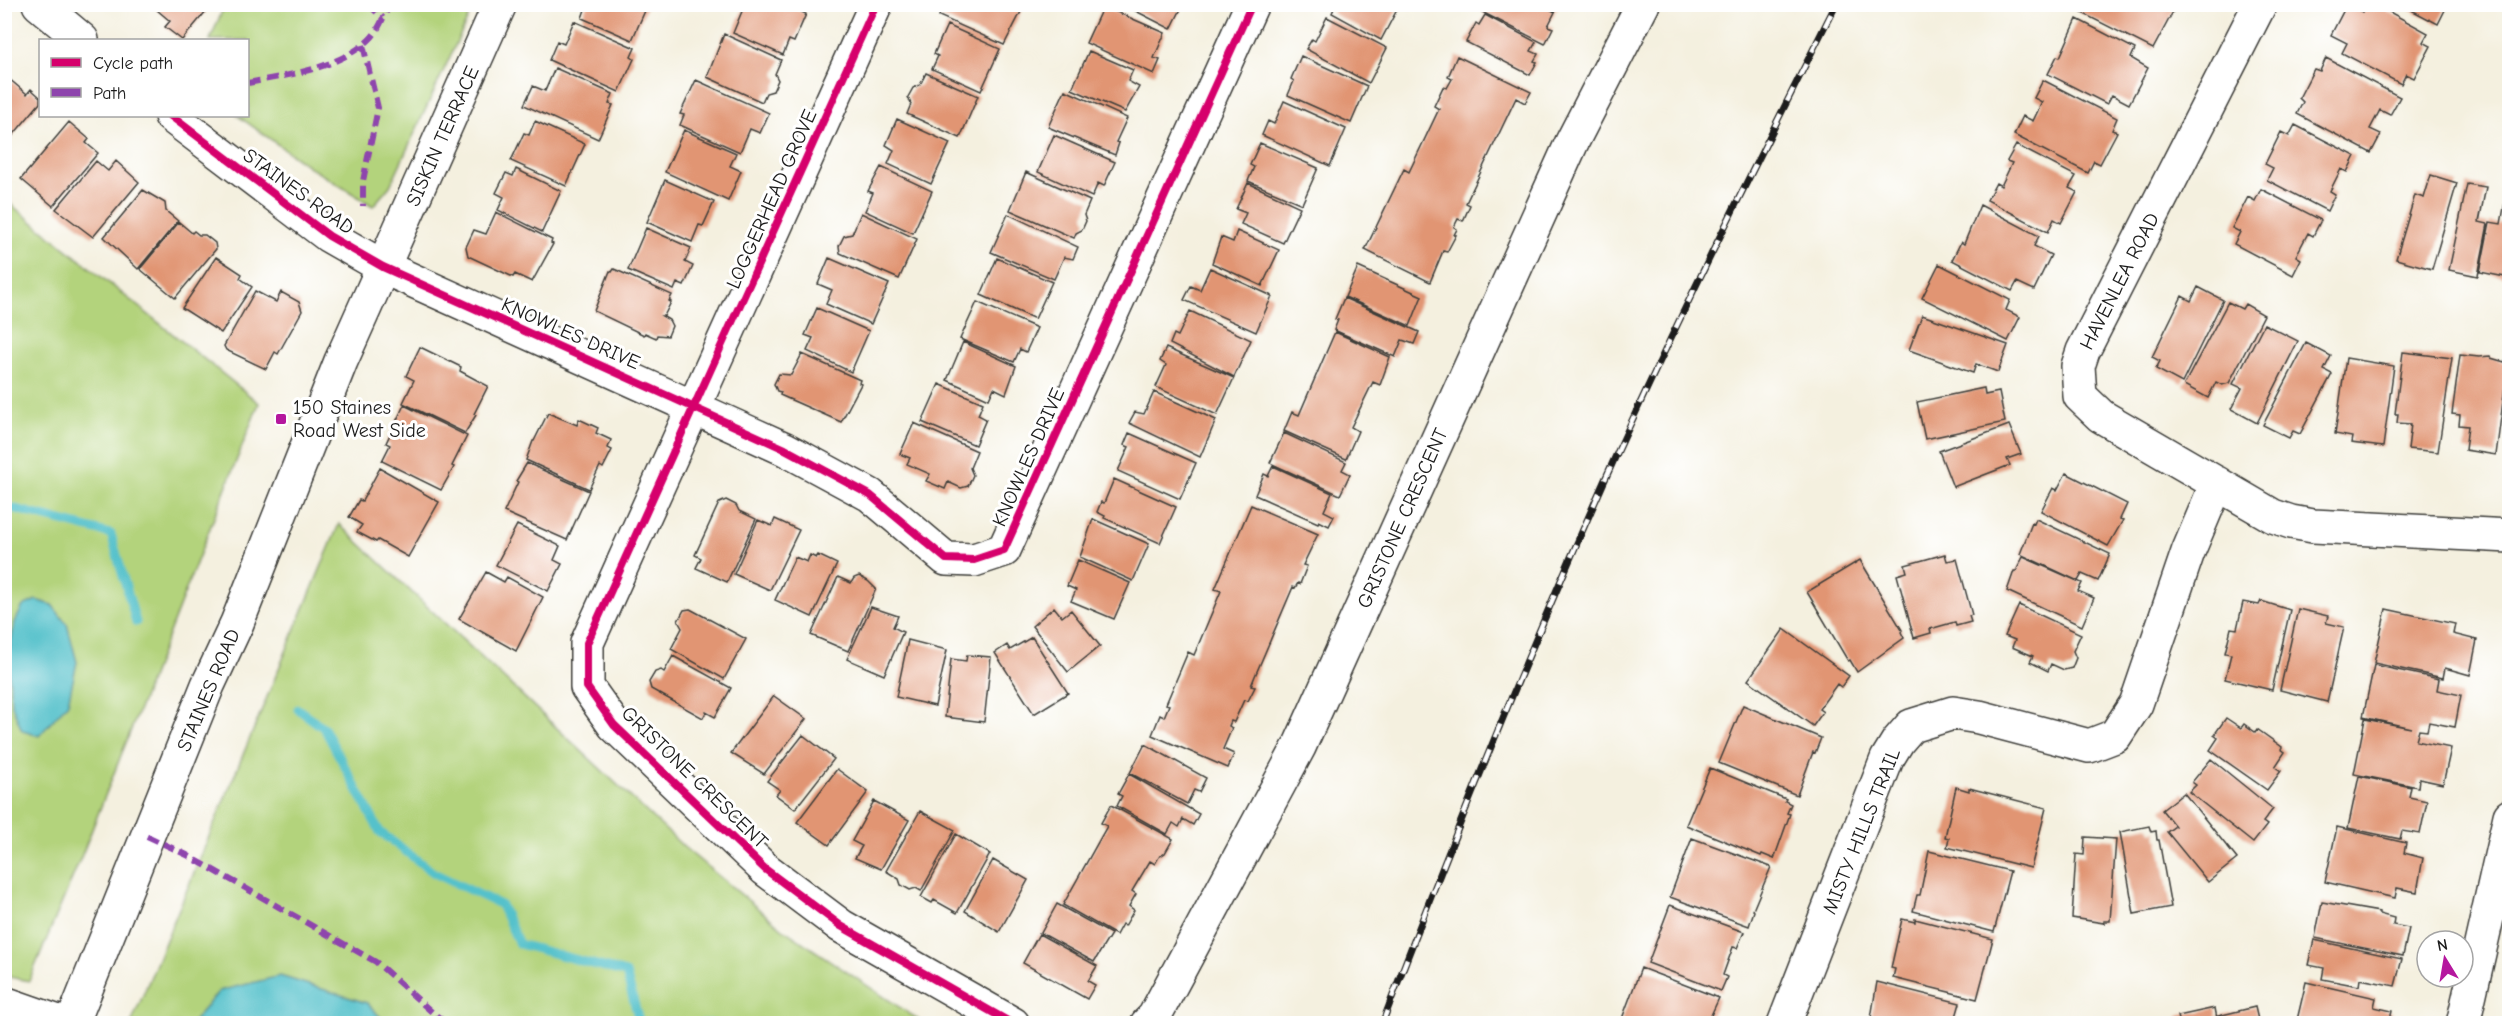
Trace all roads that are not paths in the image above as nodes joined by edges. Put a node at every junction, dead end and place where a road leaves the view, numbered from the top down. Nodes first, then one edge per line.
1 (39, 4) edge
2 (500, 4) edge
3 (876, 4) edge
4 (1252, 4) edge
5 (1643, 4) edge
6 (2260, 4) edge
7 (81, 39) edge
8 (172, 117) edge
9 (383, 267) junction
10 (693, 407) junction
11 (2217, 483) junction
12 (2510, 536) edge
13 (2510, 816) edge
14 (4, 1003) edge
15 (64, 1023) edge
16 (72, 1023) edge
17 (1013, 1023) edge
18 (1147, 1023) edge
19 (1784, 1023) edge
20 (2463, 1023) edge

1 - 7 street
2 - 9 street, SISKIN TERRACE
3 - 10 street, LOGGERHEAD GROVE
4 - 10 street, KNOWLES DRIVE
5 - 18 street, GRISTONE CRESCENT
6 - 11 street, HAVENLEA ROAD
8 - 9 street, STAINES ROAD
9 - 10 street, KNOWLES DRIVE
9 - 16 street, STAINES ROAD
10 - 17 street, GRISTONE CRESCENT
11 - 12 street, HAVENLEA ROAD
11 - 19 street, MISTY HILLS TRAIL
13 - 20 street
14 - 15 street

